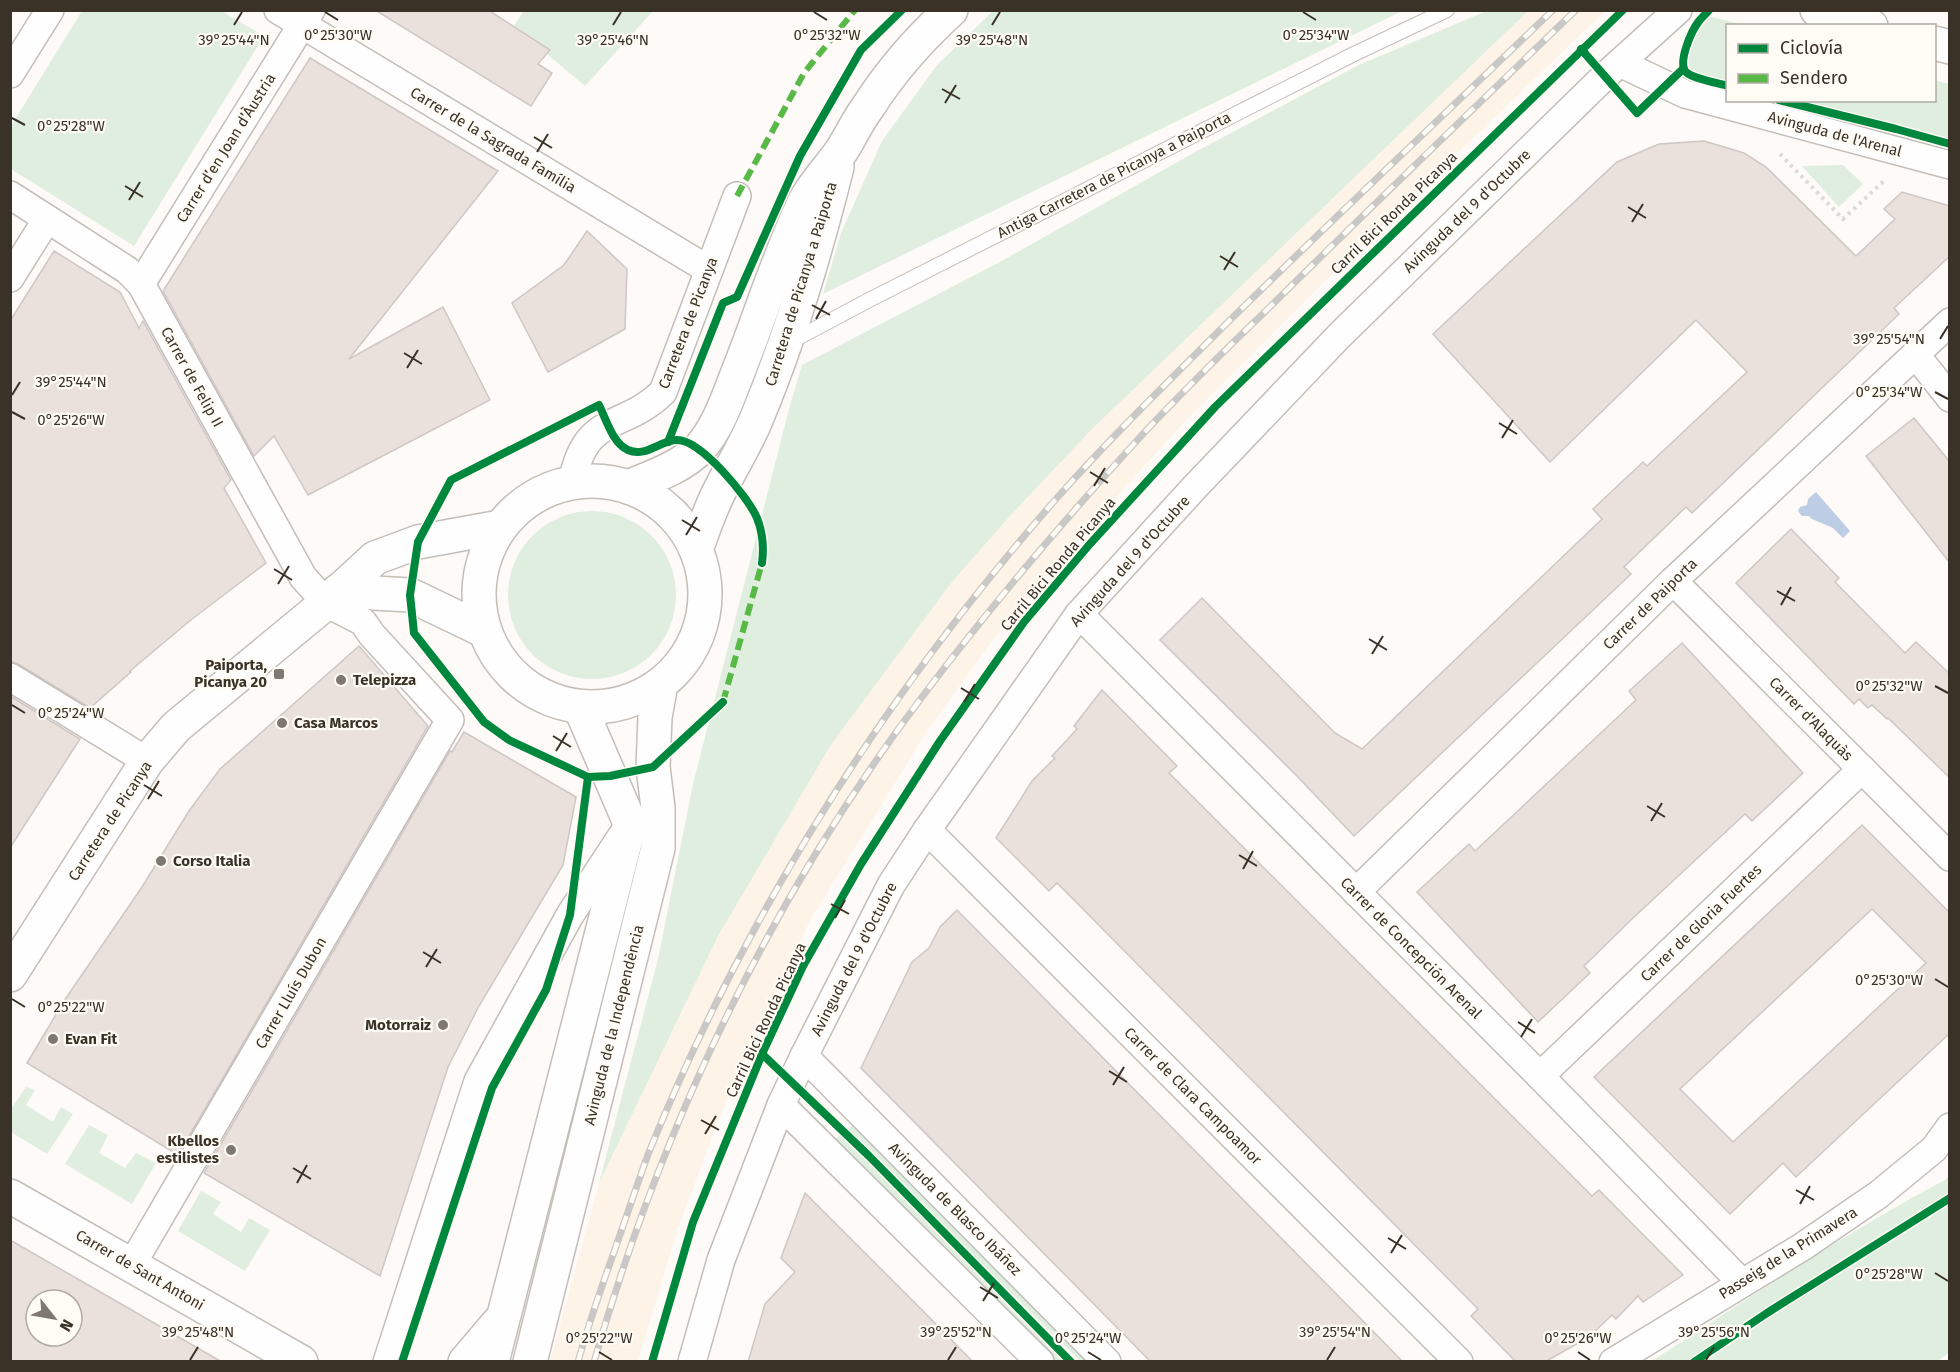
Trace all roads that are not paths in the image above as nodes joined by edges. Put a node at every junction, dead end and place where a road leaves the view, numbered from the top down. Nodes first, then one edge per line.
1 (50, 10) edge
2 (278, 10) edge
3 (951, 10) edge
4 (1447, 10) edge
5 (1678, 10) edge
6 (1817, 10) edge
7 (306, 18) edge
8 (1864, 24) edge
9 (1620, 63) junction
10 (10, 74) edge
11 (841, 151) junction
12 (1950, 165) edge
13 (10, 195) edge
14 (737, 196) dead end
15 (47, 219) junction
16 (709, 270) junction
17 (10, 278) edge
18 (141, 284) junction
19 (1950, 322) edge
20 (784, 345) junction
21 (1916, 355) junction
22 (1950, 398) edge
23 (572, 483) junction
24 (628, 487) junction
25 (500, 527) junction
26 (698, 547) junction
27 (1673, 581) junction
28 (332, 597) junction
29 (1079, 614) junction
30 (483, 630) junction
31 (10, 677) edge
32 (661, 684) junction
33 (580, 707) junction
34 (147, 761) junction
35 (1862, 769) junction
36 (630, 823) junction
37 (927, 830) junction
38 (1950, 857) edge
39 (1356, 892) junction
40 (10, 975) edge
41 (804, 1056) junction
42 (1540, 1076) junction
43 (781, 1105) junction
44 (1950, 1127) edge
45 (10, 1196) edge
46 (132, 1266) junction
47 (1742, 1283) junction
48 (504, 1316) junction
49 (302, 1362) edge
50 (387, 1362) edge
51 (465, 1362) edge
52 (492, 1362) edge
53 (530, 1362) edge
54 (692, 1362) edge
55 (1040, 1362) edge
56 (1107, 1362) edge
57 (1459, 1362) edge
58 (1613, 1362) edge

1 - 10 street
2 - 7 street, Carrer de la Sagrada Família
3 - 11 street, Carretera de Picanya a Paiporta
4 - 20 lane, Antiga Carretera de Picanya a Paiporta
5 - 9 street, Avinguda del 9 d'Octubre
6 - 8 street
7 - 16 street, Carrer de la Sagrada Família
7 - 18 street, Carrer d’en Joan d’Àustria
9 - 12 street, Avinguda de l'Arenal
9 - 29 street, Avinguda del 9 d'Octubre
11 - 20 street, Carretera de Picanya a Paiporta
11 - 24 street, Carretera de Picanya a Paiporta
13 - 15 street, Carrer de Felip II
14 - 16 street, Carretera de Picanya
15 - 17 street
15 - 18 street, Carrer de Felip II
16 - 23 street, Carretera de Picanya
18 - 28 street, Carrer de Felip II
19 - 21 street, Carrer de Paiporta
20 - 26 street, Carretera de Picanya a Paiporta
21 - 22 street
21 - 27 street, Carrer de Paiporta
23 - 24 street
23 - 25 street
24 - 26 street
25 - 28 street, Carretera de Picanya
25 - 30 street
26 - 32 street
27 - 35 street, Carrer d'Alaquàs
27 - 39 street, Carrer de Paiporta
28 - 30 street
28 - 34 street, Carretera de Picanya
28 - 46 street, Carrer Lluís Dubon
29 - 37 street, Avinguda del 9 d'Octubre
29 - 39 street, Carrer de Concepción Arenal
30 - 33 street
31 - 34 street
32 - 33 street
32 - 53 street, Avinguda de la Independència
33 - 36 street
34 - 40 street, Carretera de Picanya
35 - 38 street, Carrer d'Alaquàs
35 - 42 street, Carrer de Gloria Fuertes
36 - 48 street
36 - 50 street
37 - 41 street, Avinguda del 9 d'Octubre
37 - 57 street, Carrer de Clara Campoamor
39 - 42 street, Carrer de Concepción Arenal
41 - 43 street, Avinguda del 9 d'Octubre
41 - 56 street, Avinguda de Blasco Ibáñez
42 - 47 street, Carrer de Concepción Arenal
43 - 54 street, Avinguda del 9 d'Octubre
43 - 55 street
44 - 47 street, Passeig de la Primavera
45 - 46 street, Carrer de Sant Antoni
46 - 49 street, Carrer de Sant Antoni
47 - 58 street, Passeig de la Primavera
48 - 51 street
48 - 52 street

